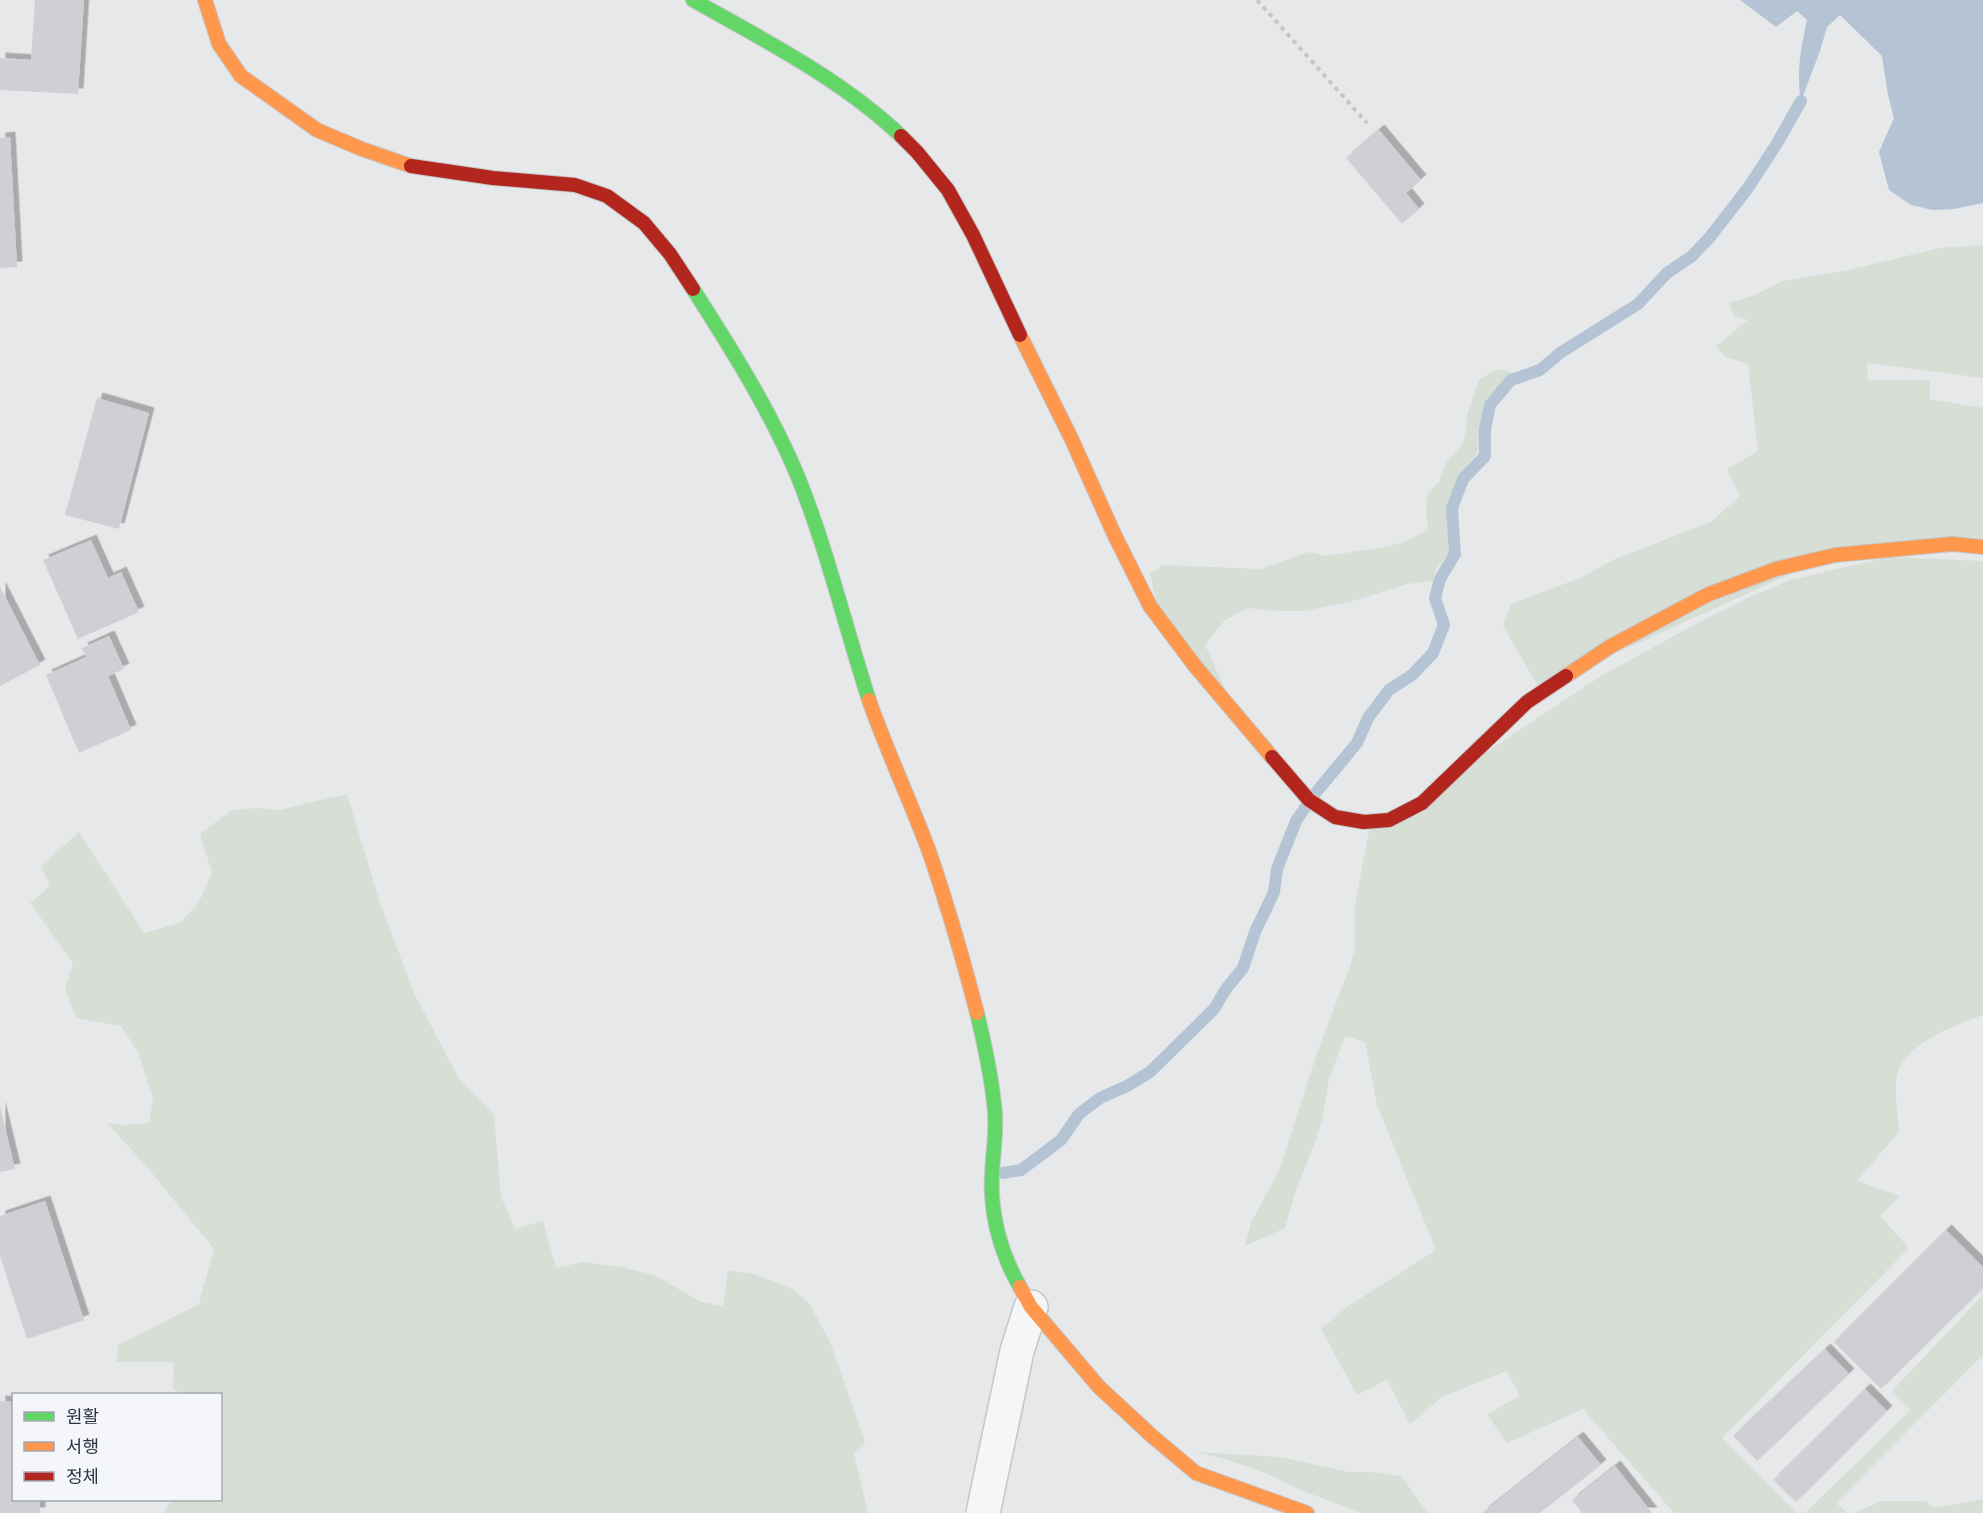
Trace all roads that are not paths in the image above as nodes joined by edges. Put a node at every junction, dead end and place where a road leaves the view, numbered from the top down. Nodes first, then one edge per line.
1 (205, 0) edge
2 (693, 0) edge
3 (1983, 546) edge
4 (1031, 1307) junction
5 (983, 1513) edge
6 (1307, 1513) edge

1 - 4 street
2 - 3 street
4 - 5 street
4 - 6 street

